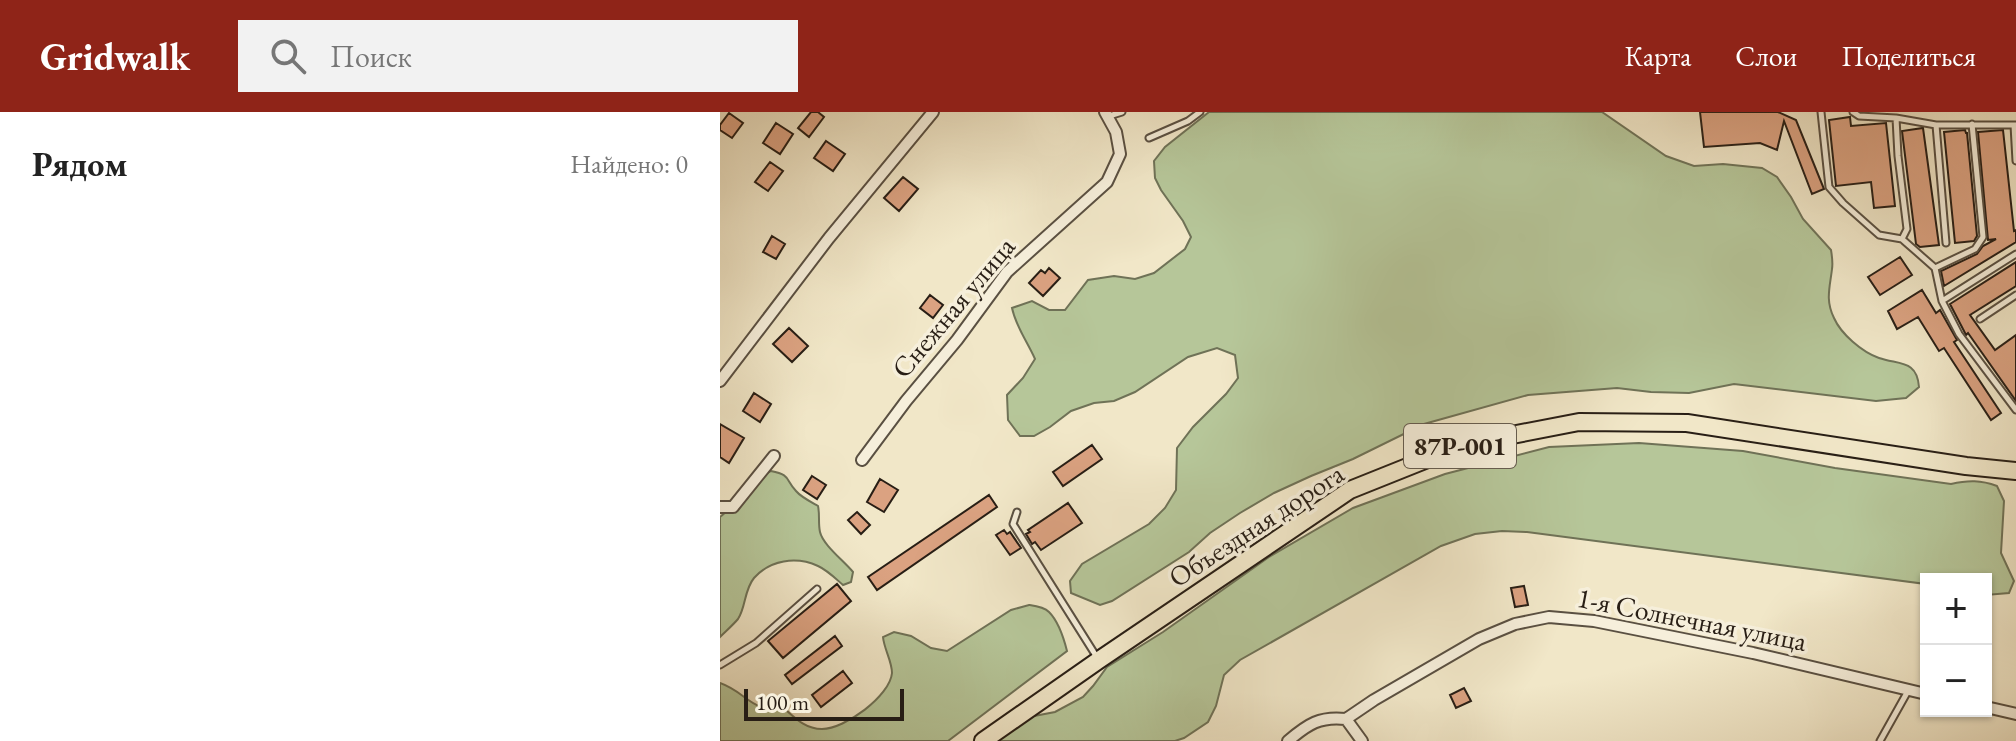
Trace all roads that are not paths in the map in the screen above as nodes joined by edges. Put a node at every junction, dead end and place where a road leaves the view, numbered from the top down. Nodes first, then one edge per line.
1 (933, 112) edge
2 (1122, 112) edge
3 (1200, 112) edge
4 (1821, 112) edge
5 (1853, 112) edge
6 (1107, 114) edge
7 (1871, 114) edge
8 (1896, 118) junction
9 (1972, 124) junction
10 (1936, 125) junction
11 (2015, 125) edge
12 (1149, 138) dead end
13 (2016, 161) edge
14 (1902, 239) junction
15 (1946, 243) dead end
16 (2016, 254) edge
17 (1935, 268) junction
18 (2016, 295) edge
19 (1942, 301) junction
20 (1980, 319) dead end
21 (720, 381) edge
22 (2016, 410) edge
23 (774, 456) dead end
24 (862, 460) dead end
25 (2016, 471) edge
26 (720, 507) edge
27 (1017, 512) dead end
28 (817, 589) dead end
29 (1099, 660) junction
30 (720, 665) edge
31 (1908, 690) junction
32 (1920, 693) edge
33 (1992, 708) edge
34 (2016, 714) edge
35 (1346, 719) junction
36 (983, 741) edge
37 (1288, 741) edge
38 (1362, 741) edge
39 (1880, 741) edge

1 - 21 street
2 - 6 lane
3 - 12 lane
4 - 14 lane
5 - 7 lane
6 - 24 street, Снежная улица
7 - 8 lane
8 - 10 lane
8 - 14 lane
9 - 10 lane
9 - 11 lane
9 - 17 lane
10 - 15 lane
11 - 13 lane
14 - 17 lane
16 - 19 lane
17 - 19 lane
18 - 20 lane
19 - 22 lane
23 - 26 street
25 - 29 main road, Объездная дорога / 87Р-001
27 - 29 lane
28 - 30 lane
29 - 36 main road, Объездная дорога / 87Р-001
31 - 32 street, 1-я Солнечная улица
31 - 35 street, 1-я Солнечная улица
31 - 39 lane
33 - 34 street
35 - 37 street, 1-я Солнечная улица
35 - 38 street

